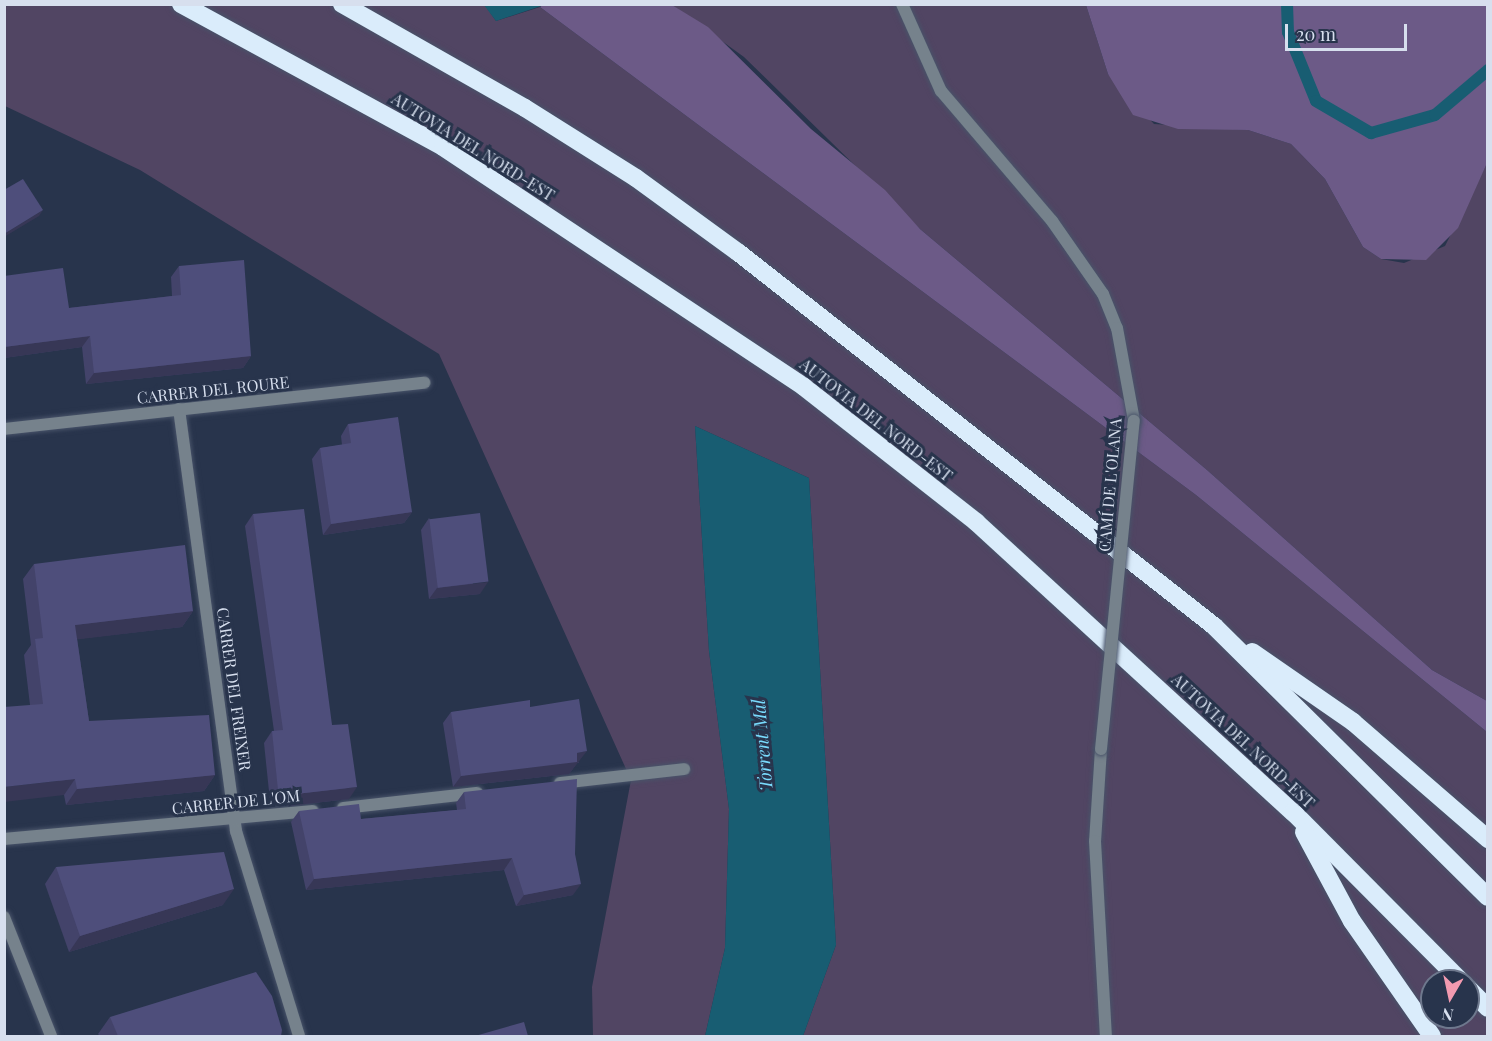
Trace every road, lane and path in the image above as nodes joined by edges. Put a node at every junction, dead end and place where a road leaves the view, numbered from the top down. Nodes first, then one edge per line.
1 (182, 4) edge
2 (342, 4) edge
3 (902, 4) edge
4 (424, 383) dead end
5 (179, 410) junction
6 (4, 429) edge
7 (1214, 626) junction
8 (684, 769) dead end
9 (542, 785) edge
10 (495, 790) edge
11 (1293, 812) junction
12 (235, 820) junction
13 (4, 839) edge
14 (1488, 839) edge
15 (1488, 897) edge
16 (4, 917) edge
17 (1449, 969) edge
18 (51, 1036) edge
19 (299, 1036) edge
20 (1106, 1036) edge
21 (1432, 1036) edge

1 - 11 highway, AUTOVIA DEL NORD-EST
2 - 7 highway
3 - 20 street, CAMÍ DE L'OLANA, bridge
4 - 5 street, CARRER DEL ROURE
5 - 6 street, CARRER DEL ROURE
5 - 12 street, CARRER DEL FREIXER
7 - 14 highway
7 - 15 highway
8 - 9 street
10 - 12 street, CARRER DE L'OM
11 - 17 highway, AUTOVIA DEL NORD-EST
11 - 21 highway
12 - 13 street, CARRER DE L'OM
12 - 19 street, CARRER DEL FREIXER
16 - 18 street

